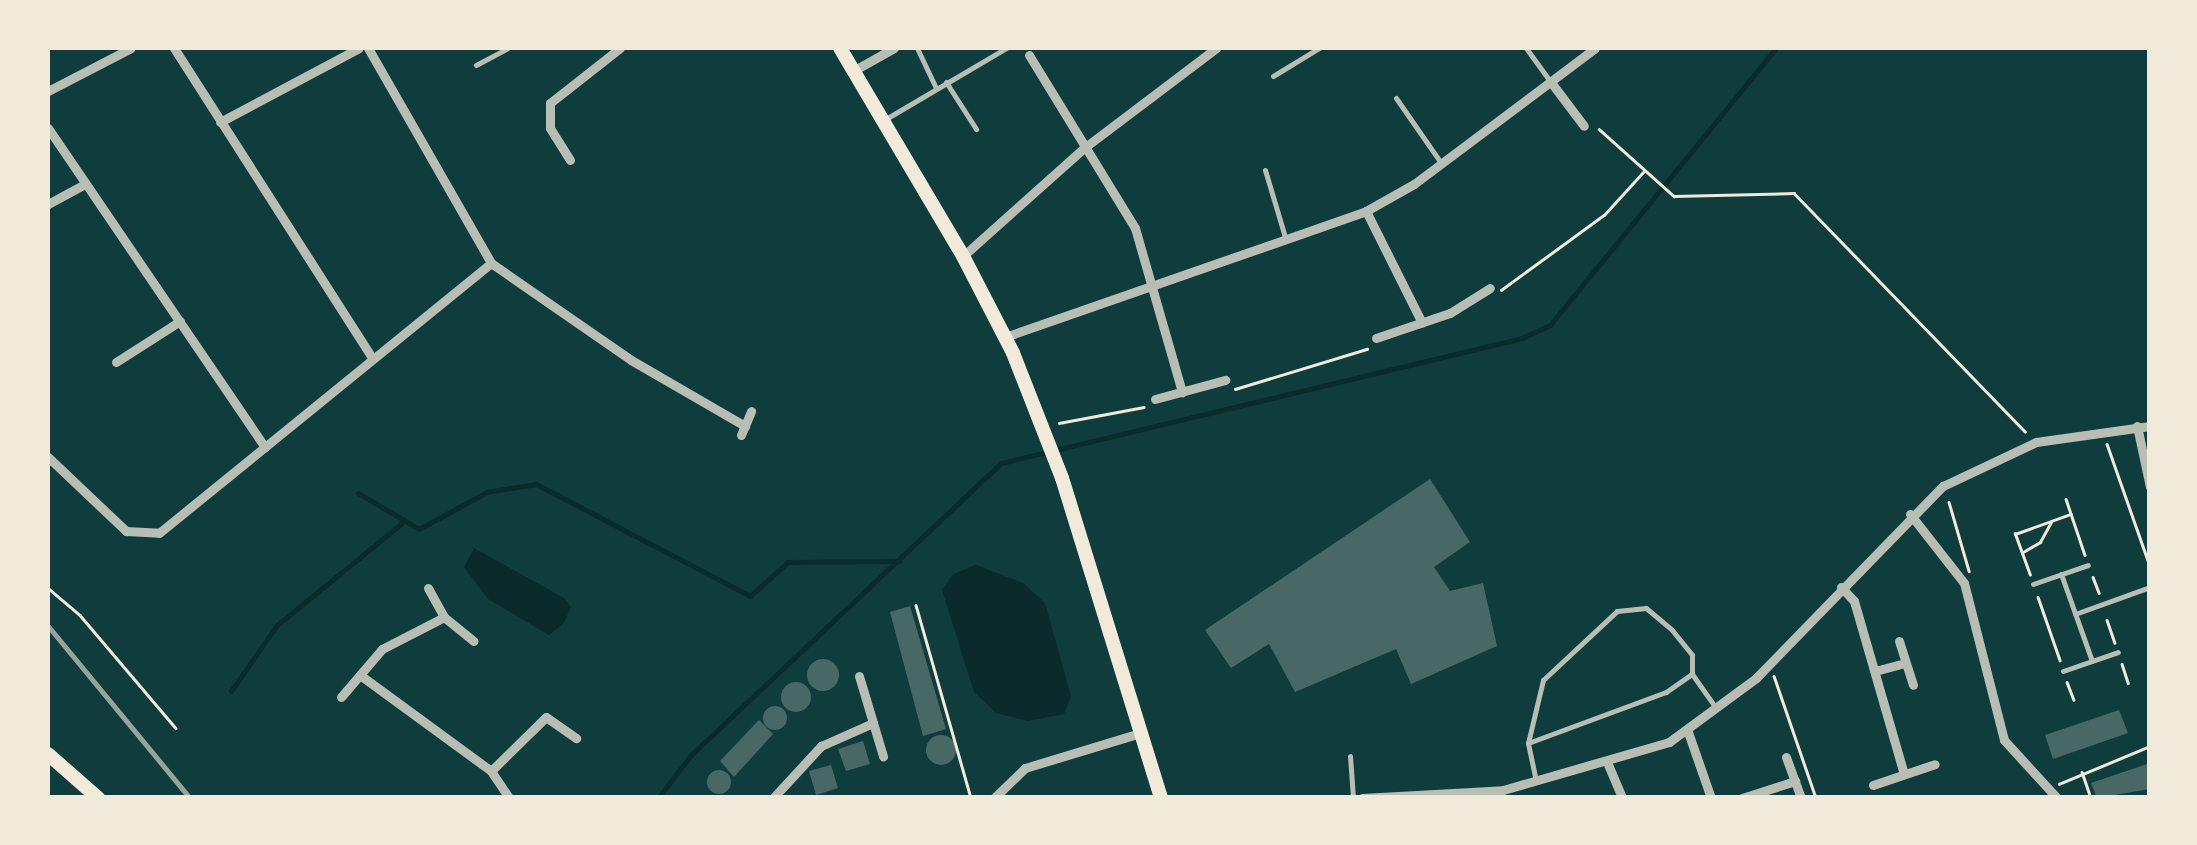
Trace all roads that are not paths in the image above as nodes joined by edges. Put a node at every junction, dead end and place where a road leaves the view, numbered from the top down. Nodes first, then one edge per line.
1 (130, 48) edge
2 (174, 48) edge
3 (359, 48) edge
4 (368, 48) edge
5 (508, 48) edge
6 (620, 48) edge
7 (840, 48) edge
8 (894, 48) edge
9 (916, 48) edge
10 (1006, 48) edge
11 (1216, 48) edge
12 (1318, 48) edge
13 (1526, 48) edge
14 (1595, 48) edge
15 (608, 51) edge
16 (1204, 52) edge
17 (1028, 55) dead end
18 (476, 65) dead end
19 (854, 71) junction
20 (1273, 76) dead end
21 (1550, 81) junction
22 (946, 82) junction
23 (936, 88) junction
24 (48, 90) edge
25 (1396, 98) dead end
26 (883, 121) junction
27 (220, 122) junction
28 (1584, 126) road end
29 (48, 128) edge
30 (976, 130) dead end
31 (1084, 148) junction
32 (570, 160) dead end
33 (1441, 163) junction
34 (1265, 170) dead end
35 (86, 184) junction
36 (48, 204) edge
37 (1366, 211) junction
38 (1286, 240) junction
39 (964, 256) junction
40 (491, 263) junction
41 (1153, 283) junction
42 (1492, 291) road end
43 (180, 322) junction
44 (1422, 323) junction
45 (1005, 337) junction
46 (1376, 338) dead end
47 (372, 356) junction
48 (116, 362) dead end
49 (1225, 380) dead end
50 (1182, 392) junction
51 (1155, 399) dead end
52 (751, 411) dead end
53 (2136, 426) junction
54 (2150, 426) edge
55 (265, 446) junction
56 (48, 457) edge
57 (2150, 488) edge
58 (1910, 514) junction
59 (2088, 565) dead end
60 (2062, 574) junction
61 (2033, 584) road end
62 (1841, 587) junction
63 (2150, 587) edge
64 (428, 588) dead end
65 (2075, 614) junction
66 (444, 617) junction
67 (474, 641) dead end
68 (1899, 641) dead end
69 (2118, 652) dead end
70 (2092, 661) junction
71 (1905, 663) junction
72 (1874, 671) junction
73 (2063, 671) road end
74 (1692, 674) junction
75 (360, 675) junction
76 (859, 676) dead end
77 (1913, 685) dead end
78 (340, 697) dead end
79 (1717, 710) junction
80 (873, 723) junction
81 (1688, 732) junction
82 (1140, 733) junction
83 (576, 738) dead end
84 (1528, 742) junction
85 (48, 754) edge
86 (883, 756) dead end
87 (1350, 756) dead end
88 (1786, 757) dead end
89 (1607, 762) junction
90 (1935, 764) dead end
91 (491, 772) junction
92 (1904, 774) junction
93 (1536, 781) junction
94 (1795, 781) junction
95 (1873, 785) dead end
96 (2053, 794) edge
97 (1477, 795) edge
98 (98, 798) edge
99 (509, 798) edge
100 (772, 798) edge
101 (994, 798) edge
102 (1161, 798) edge
103 (1353, 798) edge
104 (1362, 798) edge
105 (1622, 798) edge
106 (1711, 798) edge
107 (1742, 798) edge
108 (1801, 798) edge
109 (2040, 798) edge

1 - 24 street
2 - 27 street
3 - 27 street
4 - 40 street
5 - 18 lane
6 - 15 street
7 - 19 main road
8 - 19 street
9 - 23 lane
10 - 22 lane
11 - 16 street
12 - 20 lane
13 - 21 lane
14 - 21 street
15 - 32 street
16 - 31 street
17 - 31 street
19 - 26 main road
21 - 28 street
21 - 33 street
22 - 23 lane
22 - 30 lane
23 - 26 lane
25 - 33 lane
26 - 39 main road
27 - 47 street
29 - 35 street
31 - 39 street
31 - 41 street
33 - 37 street
34 - 38 lane
35 - 36 street
35 - 43 street
37 - 38 street
37 - 44 street
38 - 41 street
39 - 45 main road
40 - 47 street
40 - 52 street
41 - 45 street
41 - 50 street
42 - 44 street
43 - 48 street
43 - 55 street
44 - 46 street
45 - 82 main road
47 - 55 street
49 - 50 street
50 - 51 street
53 - 54 street
53 - 57 street
53 - 58 street
55 - 56 street
58 - 62 street
58 - 96 street
59 - 60 lane
60 - 61 lane
60 - 65 lane
62 - 72 street
62 - 79 street
63 - 65 lane
64 - 66 street
65 - 70 lane
66 - 67 street
66 - 75 street
68 - 71 street
69 - 70 lane
70 - 73 lane
71 - 72 street
71 - 77 street
72 - 92 street
74 - 79 lane
74 - 84 lane
74 - 84 lane
75 - 78 street
75 - 91 street
76 - 80 street
79 - 81 street
80 - 86 street
80 - 100 street
81 - 89 street
81 - 106 street
82 - 101 street
82 - 102 main road
83 - 91 street
84 - 93 lane
85 - 98 main road
87 - 103 lane
88 - 94 street
89 - 93 street
89 - 105 street
90 - 92 street
91 - 99 street
92 - 95 street
93 - 97 street
94 - 107 street
94 - 108 street
96 - 109 street
97 - 104 street

